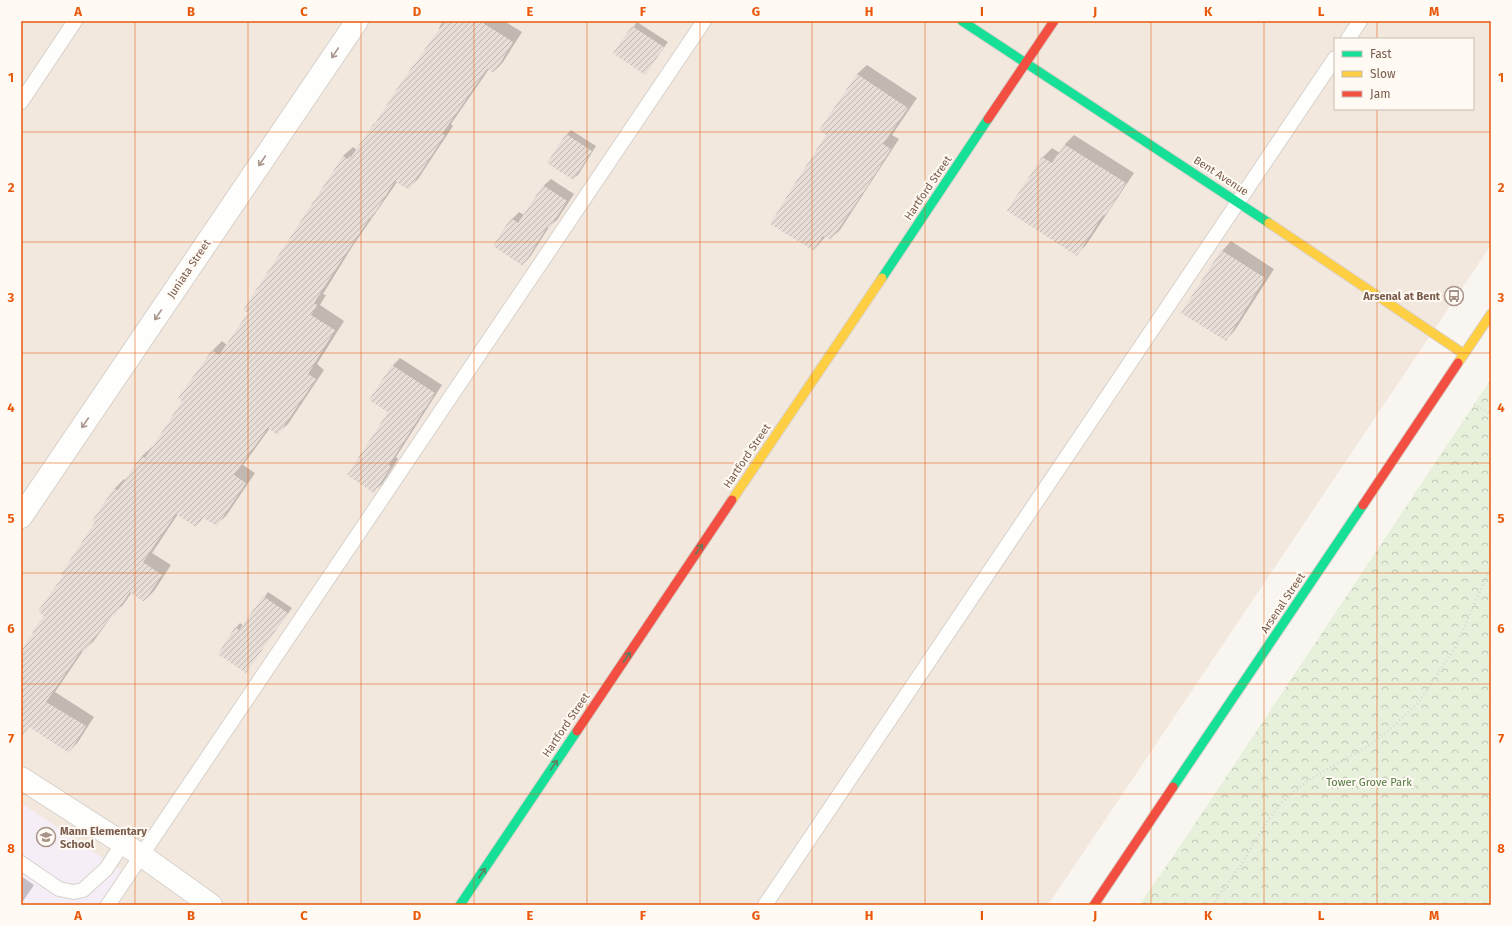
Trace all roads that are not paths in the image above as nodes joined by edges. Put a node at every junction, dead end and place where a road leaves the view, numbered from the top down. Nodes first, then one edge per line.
1 (75, 21) edge
2 (357, 21) edge
3 (704, 21) edge
4 (962, 21) edge
5 (1054, 21) edge
6 (1360, 21) edge
7 (1349, 38) edge
8 (1334, 59) edge
9 (1026, 64) junction
10 (21, 102) edge
11 (1238, 202) junction
12 (1491, 314) edge
13 (1464, 354) junction
14 (21, 517) edge
15 (21, 778) edge
16 (123, 843) junction
17 (141, 855) junction
18 (21, 863) edge
19 (108, 905) edge
20 (212, 905) edge
21 (460, 905) edge
22 (766, 905) edge
23 (1094, 905) edge

1 - 10 lane
2 -> 14 street, Juniata Street
3 - 17 lane
4 - 9 street, Bent Avenue
5 - 9 street, Hartford Street
6 - 7 lane
8 - 11 lane
9 - 11 street, Bent Avenue
21 -> 9 street, Hartford Street
11 - 13 street, Bent Avenue
11 - 22 lane
12 - 13 street, Arsenal Street
13 - 23 street, Arsenal Street
15 - 16 street
16 - 17 street
16 - 18 lane
17 - 19 lane
17 - 20 street

